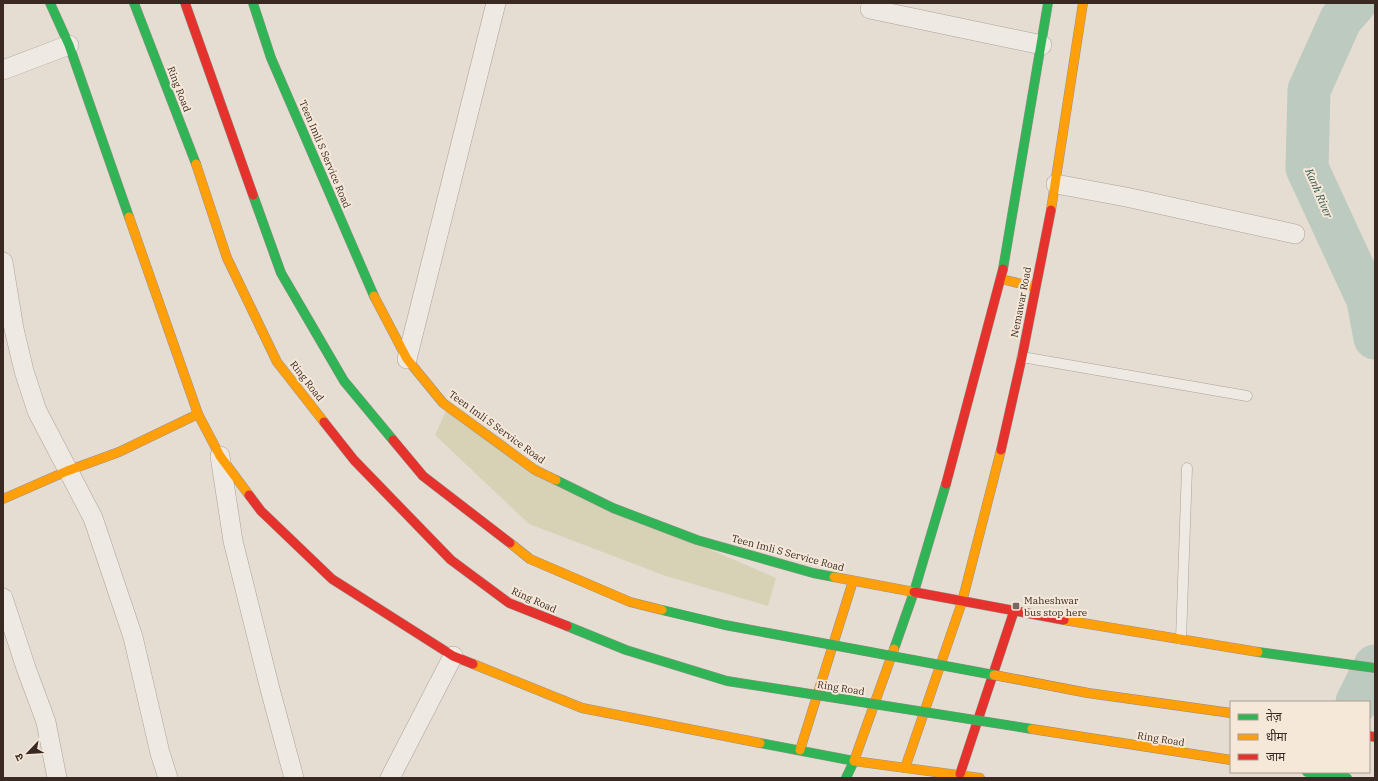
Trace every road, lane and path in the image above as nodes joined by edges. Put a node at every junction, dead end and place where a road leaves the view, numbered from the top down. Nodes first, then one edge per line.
1 (50, 3) edge
2 (134, 3) edge
3 (185, 3) edge
4 (252, 3) edge
5 (496, 3) edge
6 (1048, 3) edge
7 (1083, 3) edge
8 (870, 9) dead end
9 (1042, 44) junction
10 (69, 45) junction
11 (3, 70) edge
12 (1056, 184) junction
13 (1295, 234) dead end
14 (3, 262) edge
15 (1000, 279) junction
16 (1035, 287) junction
17 (1022, 357) junction
18 (407, 359) junction
19 (1247, 396) dead end
20 (198, 414) junction
21 (220, 456) junction
22 (1187, 468) dead end
23 (67, 471) junction
24 (3, 498) edge
25 (853, 581) junction
26 (914, 592) junction
27 (3, 598) edge
28 (962, 602) junction
29 (1014, 611) junction
30 (1181, 639) junction
31 (453, 656) junction
32 (1375, 668) edge
33 (1230, 713) edge
34 (800, 750) junction
35 (1230, 760) edge
36 (854, 761) junction
37 (905, 768) junction
38 (1314, 773) edge
39 (960, 774) junction
40 (57, 778) edge
41 (168, 778) edge
42 (294, 778) edge
43 (390, 778) edge
44 (846, 778) edge
45 (900, 778) edge
46 (980, 778) edge
47 (1347, 778) edge

1 - 10 main road
2 - 35 main road, Ring Road, bridge
3 - 33 main road, bridge
4 - 18 main road, Teen Imli S Service Road
5 - 18 street
6 - 9 main road
7 - 12 main road, Nemawar Road
8 - 9 street
9 - 15 main road
10 - 11 street
10 - 20 main road
12 - 13 street
12 - 16 main road, Nemawar Road
14 - 23 street
15 - 16 main road
15 - 26 main road
16 - 17 main road, Nemawar Road
17 - 19 lane
17 - 28 main road, Nemawar Road
18 - 25 main road, Teen Imli S Service Road
20 - 21 main road
20 - 23 main road
21 - 31 main road
21 - 42 street
22 - 30 lane
23 - 24 main road
23 - 41 street
25 - 26 main road, Teen Imli S Service Road
25 - 34 main road
26 - 28 main road, Teen Imli S Service Road
26 - 36 main road
27 - 40 street
28 - 29 main road, Teen Imli S Service Road
28 - 37 main road, Nemawar Road
29 - 30 main road, Teen Imli S Service Road
29 - 39 main road
30 - 32 main road, Teen Imli S Service Road
31 - 34 main road
31 - 43 street
34 - 36 main road
36 - 37 main road
36 - 44 main road
37 - 39 main road
37 - 45 main road, Nemawar Road
38 - 47 main road
39 - 46 main road

